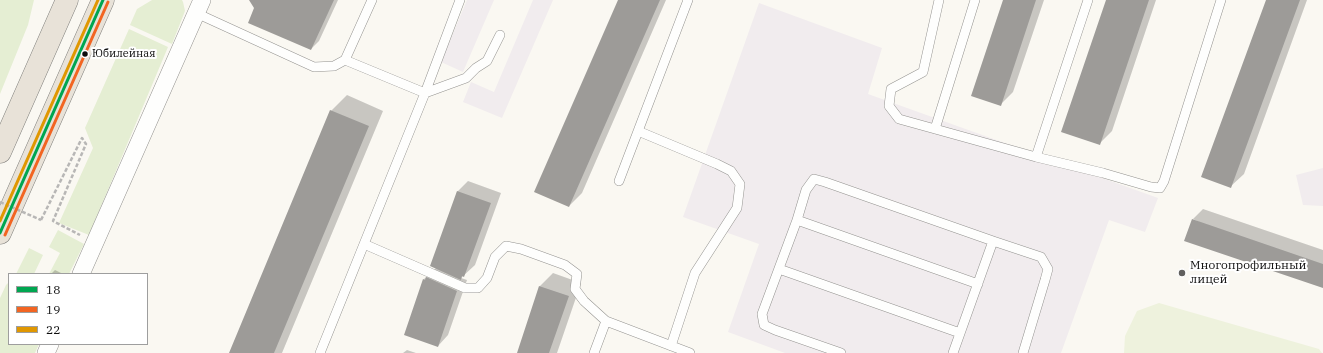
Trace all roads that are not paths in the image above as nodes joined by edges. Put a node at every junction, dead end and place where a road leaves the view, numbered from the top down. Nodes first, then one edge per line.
1 (67, 0) edge
2 (103, 0) edge
3 (372, 0) edge
4 (460, 0) edge
5 (688, 0) edge
6 (939, 0) edge
7 (975, 0) edge
8 (1088, 0) edge
9 (1221, 0) edge
10 (199, 7) edge
11 (500, 35) dead end
12 (345, 60) junction
13 (425, 93) junction
14 (935, 129) junction
15 (638, 131) junction
16 (0, 152) edge
17 (1036, 157) junction
18 (619, 181) dead end
19 (797, 220) junction
20 (0, 233) edge
21 (993, 241) junction
22 (364, 244) junction
23 (779, 269) junction
24 (81, 273) edge
25 (978, 284) junction
26 (606, 321) junction
27 (960, 333) junction
28 (671, 346) junction
29 (320, 353) edge
30 (594, 353) edge
31 (687, 353) edge
32 (841, 353) edge
33 (953, 353) edge
34 (1023, 353) edge

1 - 16 highway
2 - 20 highway
3 - 12 lane
4 - 13 lane
5 - 15 lane
6 - 14 lane
7 - 14 lane
8 - 17 lane
9 - 17 lane
10 - 12 lane
10 - 24 street
11 - 13 lane
12 - 13 lane
13 - 22 lane
14 - 17 lane
15 - 18 lane
15 - 28 lane
19 - 21 lane
19 - 23 lane
19 - 25 lane
21 - 25 lane
21 - 34 lane
22 - 26 lane
22 - 29 lane
23 - 27 lane
23 - 32 lane
25 - 27 lane
26 - 28 lane
26 - 30 lane
27 - 33 lane
28 - 31 lane

